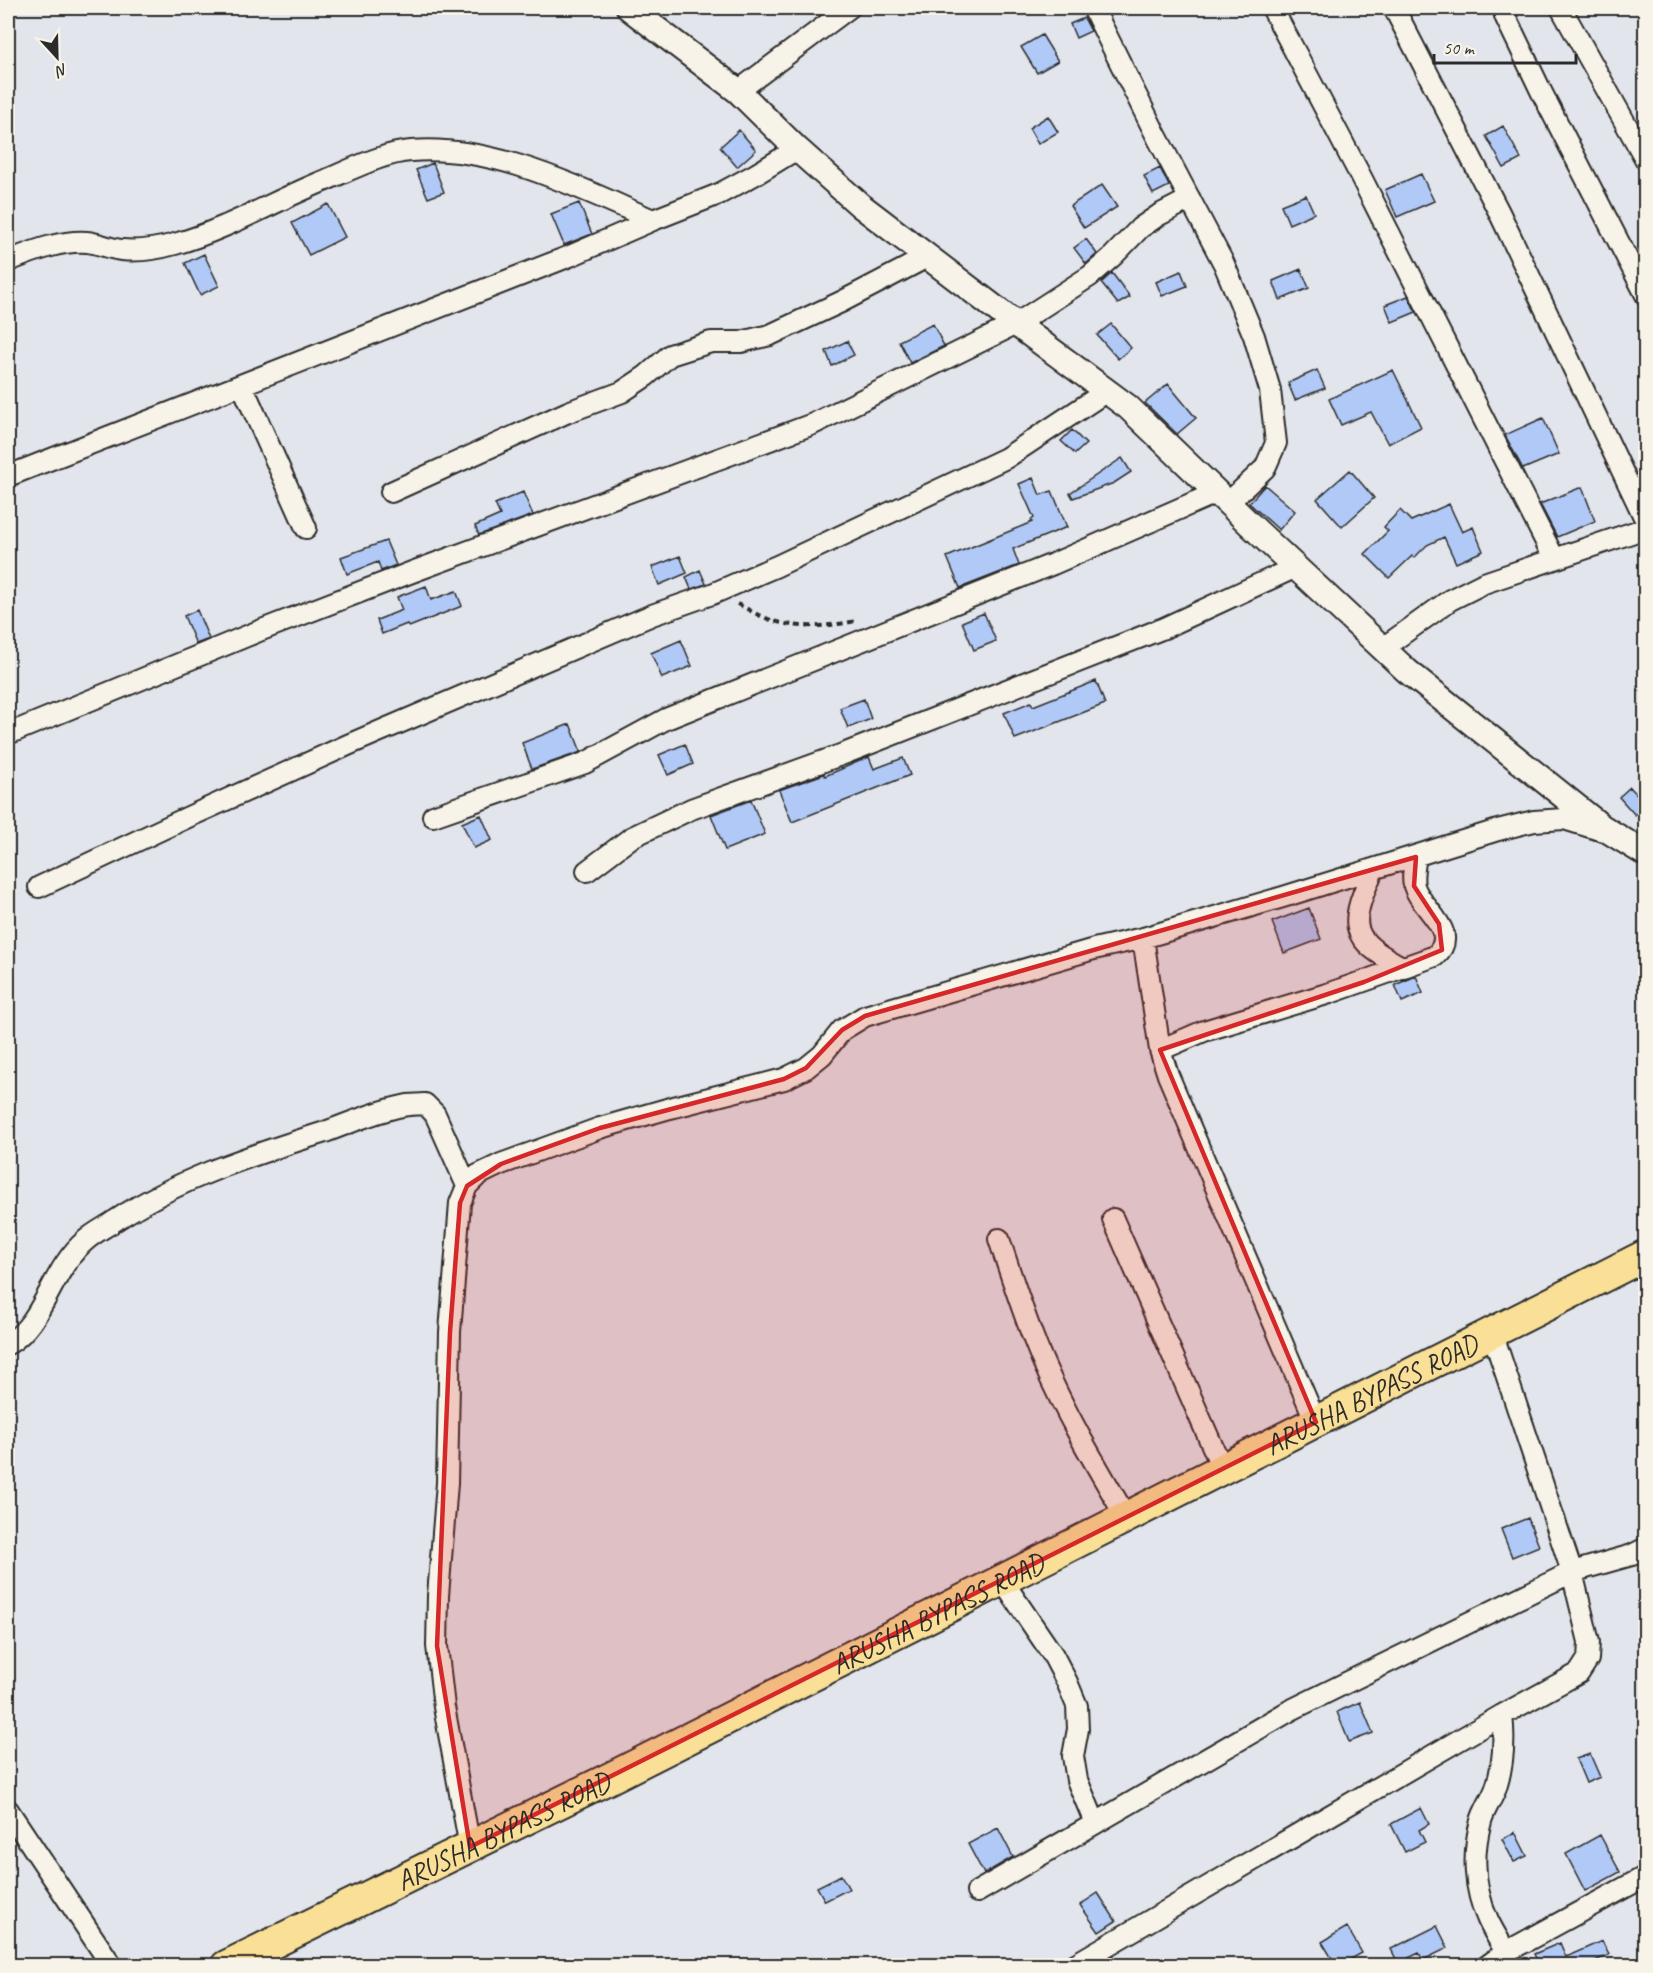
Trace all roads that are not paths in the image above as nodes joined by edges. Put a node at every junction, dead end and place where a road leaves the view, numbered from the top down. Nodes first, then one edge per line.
1 (629, 8) edge
2 (849, 8) edge
3 (1093, 8) edge
4 (1272, 8) edge
5 (1395, 8) edge
6 (1561, 8) edge
7 (1505, 16) dead end
8 (738, 92) junction
9 (797, 149) junction
10 (1646, 160) edge
11 (1190, 199) junction
12 (653, 220) junction
13 (929, 256) junction
14 (9, 258) edge
15 (1646, 295) edge
16 (1016, 324) junction
17 (242, 385) junction
18 (1107, 391) junction
19 (8, 476) edge
20 (391, 492) dead end
21 (1223, 497) junction
22 (1646, 521) edge
23 (306, 528) dead end
24 (1646, 528) edge
25 (1554, 558) junction
26 (1296, 567) junction
27 (1383, 648) junction
28 (8, 734) edge
29 (433, 816) dead end
30 (1611, 833) junction
31 (1645, 852) edge
32 (1416, 857) junction
33 (1373, 870) junction
34 (587, 871) dead end
35 (39, 887) dead end
36 (1143, 938) junction
37 (1404, 968) junction
38 (1160, 1050) junction
39 (467, 1186) junction
40 (1113, 1219) dead end
41 (999, 1239) dead end
42 (1646, 1255) edge
43 (1492, 1332) junction
44 (8, 1344) edge
45 (1316, 1422) junction
46 (1222, 1468) junction
47 (1126, 1517) junction
48 (1646, 1548) edge
49 (1572, 1572) junction
50 (1002, 1580) junction
51 (1502, 1715) junction
52 (8, 1810) edge
53 (1095, 1823) junction
54 (470, 1846) junction
55 (1646, 1876) edge
56 (977, 1892) dead end
57 (1506, 1952) junction
58 (112, 1965) edge
59 (226, 1965) edge
60 (1072, 1965) edge
61 (1487, 1965) edge

1 - 8 street
2 - 8 street
3 - 11 street
4 - 25 street
5 - 22 street
6 - 10 street
7 - 15 street
8 - 9 street
9 - 12 street
9 - 13 street
11 - 16 street
11 - 21 street
12 - 14 street
12 - 17 street
13 - 16 street
13 - 20 street
16 - 18 street
16 - 28 street
17 - 19 street
17 - 23 street
18 - 21 street
18 - 35 street
21 - 26 street
21 - 29 street
24 - 25 street
25 - 27 street
26 - 27 street
26 - 34 street
27 - 30 street
30 - 31 street
30 - 32 street
32 - 33 street
32 - 37 street
33 - 36 street
33 - 37 street
36 - 38 street
36 - 39 street
37 - 38 street
38 - 45 street
39 - 44 street
39 - 54 street
40 - 46 street
41 - 47 street
42 - 43 main road, ARUSHA BYPASS ROAD
43 - 45 main road, ARUSHA BYPASS ROAD
43 - 49 street
45 - 46 main road, ARUSHA BYPASS ROAD
46 - 47 main road, ARUSHA BYPASS ROAD
47 - 50 main road, ARUSHA BYPASS ROAD
48 - 49 street
49 - 51 street
49 - 53 street
50 - 53 street
50 - 54 main road, ARUSHA BYPASS ROAD
51 - 57 street
51 - 60 street
52 - 58 street
53 - 56 street
54 - 59 main road, ARUSHA BYPASS ROAD
55 - 57 street
57 - 61 street

